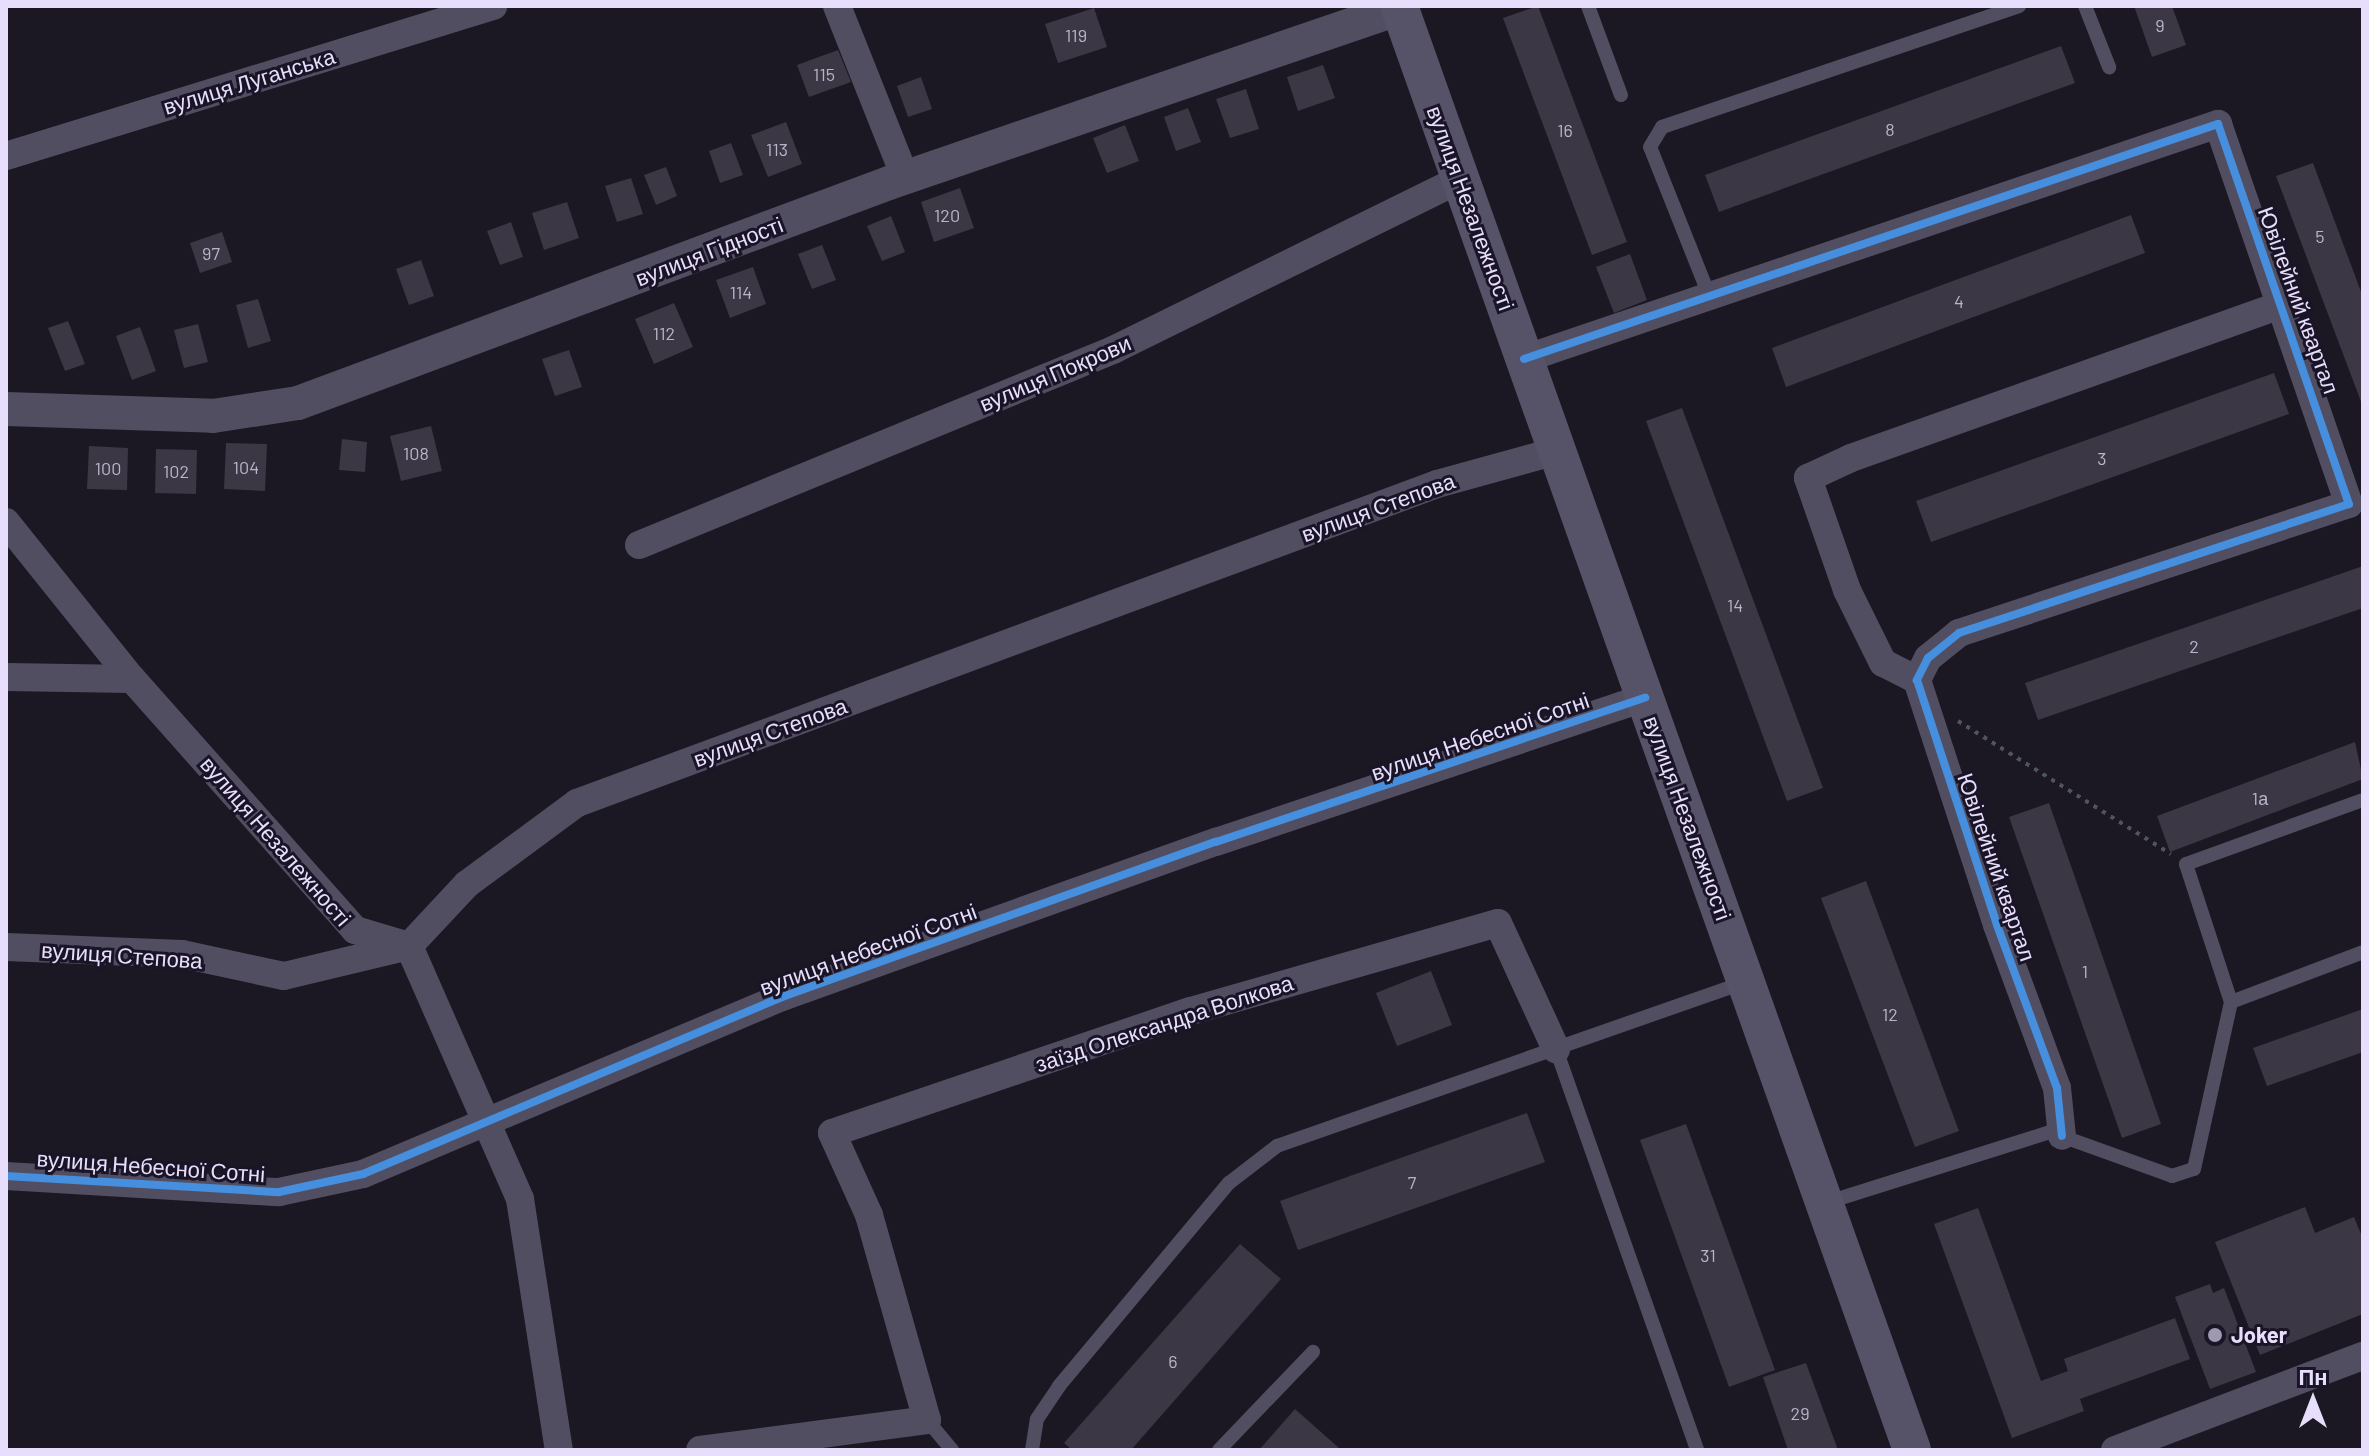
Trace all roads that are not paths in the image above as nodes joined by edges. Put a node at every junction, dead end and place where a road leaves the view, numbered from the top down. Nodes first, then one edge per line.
1 (493, 6) edge
2 (837, 6) edge
3 (1588, 6) edge
4 (2019, 6) edge
5 (2085, 6) edge
6 (1399, 7) edge
7 (2109, 67) dead end
8 (1621, 95) dead end
9 (6, 156) edge
10 (905, 177) junction
11 (1460, 179) junction
12 (1709, 295) junction
13 (2280, 305) junction
14 (1524, 359) junction
15 (6, 409) edge
16 (1557, 451) junction
17 (6, 522) edge
18 (639, 545) dead end
19 (6, 677) edge
20 (132, 679) junction
21 (1920, 691) junction
22 (1645, 698) junction
23 (2363, 800) edge
24 (409, 946) junction
25 (6, 947) edge
26 (2363, 952) edge
27 (1746, 982) junction
28 (2231, 1002) junction
29 (1556, 1049) junction
30 (490, 1123) junction
31 (2062, 1136) junction
32 (6, 1176) edge
33 (1824, 1204) junction
34 (1313, 1352) dead end
35 (2363, 1356) edge
36 (927, 1420) junction
37 (559, 1450) edge
38 (700, 1450) edge
39 (952, 1450) edge
40 (1032, 1450) edge
41 (1219, 1450) edge
42 (1697, 1450) edge
43 (1912, 1450) edge
44 (2115, 1450) edge

1 - 9 street, вулиця Луганська
2 - 10 street
3 - 8 lane
4 - 12 lane
5 - 7 lane
6 - 10 street, вулиця Гідності
6 - 11 main road, вулиця Незалежності
10 - 15 street, вулиця Гідності
11 - 14 main road, вулиця Незалежності
11 - 18 street, вулиця Покрови
12 - 13 street, Ювілейний квартал
12 - 14 street, Ювілейний квартал
13 - 21 street, Ювілейний квартал
13 - 21 street
14 - 16 main road, вулиця Незалежності
16 - 22 main road, вулиця Незалежності
16 - 24 street, вулиця Степова
17 - 20 street, вулиця Незалежності
19 - 20 street
20 - 24 street, вулиця Незалежності
21 - 31 street, Ювілейний квартал
22 - 27 main road, вулиця Незалежності
22 - 30 street, вулиця Небесної Сотні
23 - 28 lane
24 - 25 street, вулиця Степова
24 - 30 street
26 - 28 lane
27 - 29 lane
27 - 33 main road, вулиця Незалежності
28 - 31 lane
29 - 36 street, заїзд Олександра Волкова
29 - 40 lane
29 - 42 lane
30 - 32 street, вулиця Небесної Сотні
30 - 37 street
31 - 33 lane
33 - 43 main road, вулиця Незалежності
34 - 41 lane
35 - 44 street
36 - 38 street
36 - 39 lane

